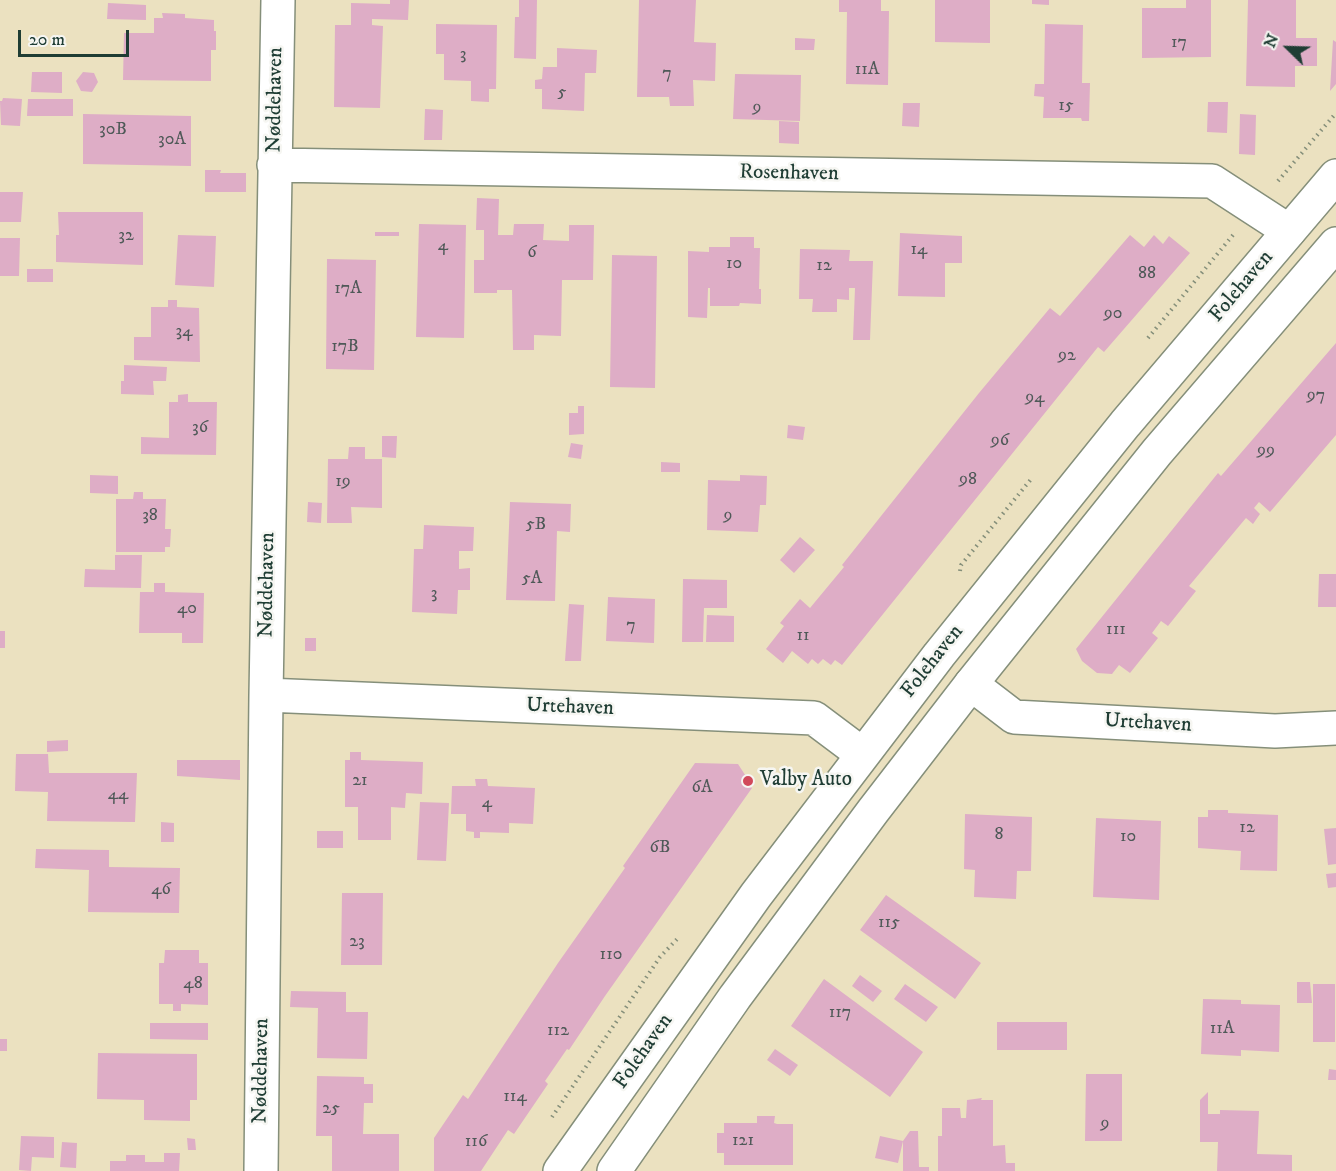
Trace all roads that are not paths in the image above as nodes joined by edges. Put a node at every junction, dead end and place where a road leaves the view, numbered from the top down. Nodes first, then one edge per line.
1 (278, 0) edge
2 (274, 165) junction
3 (1336, 176) edge
4 (1289, 231) junction
5 (1336, 244) edge
6 (971, 684) junction
7 (266, 695) junction
8 (1336, 728) edge
9 (862, 754) junction
10 (261, 1171) edge
11 (560, 1171) edge
12 (614, 1171) edge

1 - 2 street, Nøddehaven
2 - 4 street, Rosenhaven
2 - 7 street, Nøddehaven
3 - 4 street, Folehaven
4 - 9 street, Folehaven
5 - 6 street, Folehaven
6 - 8 street, Urtehaven
6 - 12 street, Folehaven
7 - 9 street, Urtehaven
7 - 10 street, Nøddehaven
9 - 11 street, Folehaven

